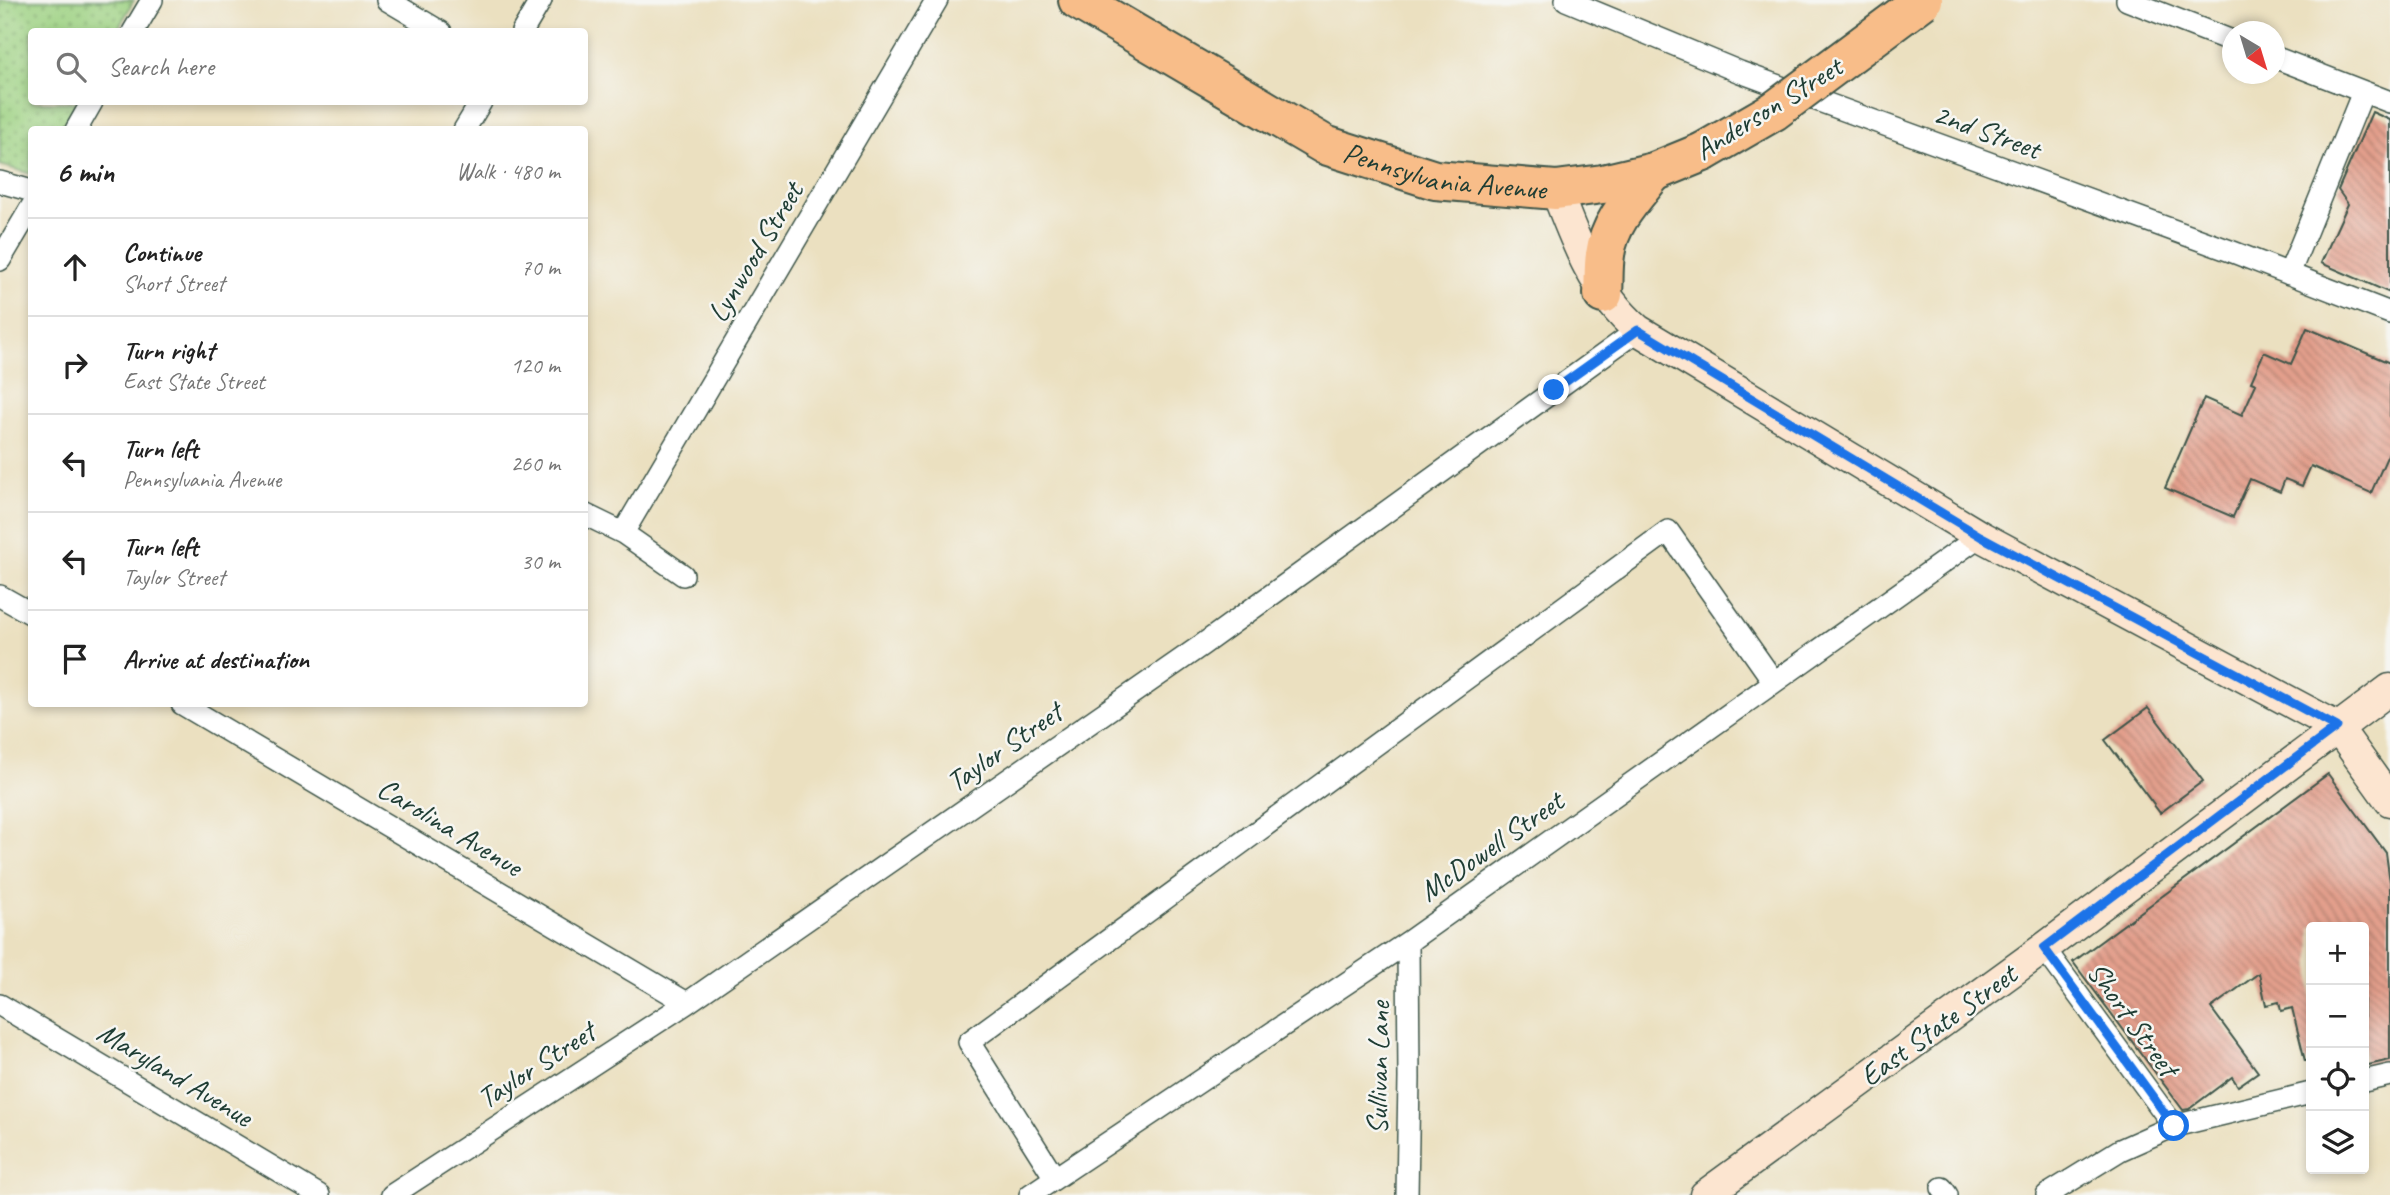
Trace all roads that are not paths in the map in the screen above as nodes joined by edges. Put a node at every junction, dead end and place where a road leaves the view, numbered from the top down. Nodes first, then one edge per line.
1 (152, 0) edge
2 (387, 0) edge
3 (541, 0) edge
4 (937, 0) edge
5 (1078, 0) edge
6 (1566, 0) edge
7 (1923, 0) edge
8 (2127, 0) edge
9 (135, 28) edge
10 (434, 28) edge
11 (524, 28) edge
12 (2222, 37) edge
13 (2285, 61) edge
14 (2362, 92) junction
15 (2390, 102) edge
16 (90, 105) edge
17 (479, 105) edge
18 (78, 126) edge
19 (466, 126) edge
20 (1654, 172) junction
21 (0, 182) edge
22 (28, 190) edge
23 (1556, 190) junction
24 (28, 213) edge
25 (0, 260) edge
26 (2289, 274) junction
27 (1603, 294) junction
28 (2390, 313) edge
29 (1638, 330) junction
30 (588, 516) edge
31 (623, 533) junction
32 (1980, 536) junction
33 (683, 575) dead end
34 (0, 596) edge
35 (28, 612) edge
36 (1774, 682) junction
37 (2390, 689) edge
38 (187, 707) edge
39 (2337, 727) junction
40 (2390, 801) edge
41 (1408, 942) junction
42 (2044, 948) junction
43 (687, 1003) junction
44 (0, 1005) edge
45 (2390, 1075) edge
46 (2369, 1080) edge
47 (2306, 1094) edge
48 (2174, 1126) junction
49 (1055, 1178) junction
50 (319, 1195) edge
51 (392, 1195) edge
52 (1030, 1195) edge
53 (1407, 1195) edge
54 (1705, 1195) edge
55 (2047, 1195) edge

1 - 9 street
2 - 10 street
3 - 11 street
4 - 31 street, Lynwood Street
5 - 23 highway, Pennsylvania Avenue
6 - 26 street, 2nd Street
7 - 20 highway, Anderson Street, bridge
8 - 12 street
13 - 14 street
14 - 15 street
14 - 26 street
16 - 18 street
17 - 19 street
20 - 23 highway, Anderson Street
20 - 27 highway
21 - 22 street
23 - 27 main road, Pennsylvania Avenue
24 - 25 street
26 - 28 street, 2nd Street
27 - 29 main road, Pennsylvania Avenue
29 - 32 main road, Pennsylvania Avenue
29 - 43 street, Taylor Street
30 - 31 street
31 - 33 street
32 - 36 street, McDowell Street
32 - 39 main road, Pennsylvania Avenue
34 - 35 street
36 - 41 street, McDowell Street
36 - 49 street
37 - 39 main road, East State Street
38 - 43 street, Carolina Avenue
39 - 40 main road
39 - 42 main road, East State Street
41 - 49 street, McDowell Street
41 - 53 street, Sullivan Lane
42 - 48 street, Short Street
42 - 54 main road, East State Street
43 - 51 street, Taylor Street
44 - 50 street, Maryland Avenue
45 - 46 street
47 - 48 street
48 - 55 street
49 - 52 street, McDowell Street

